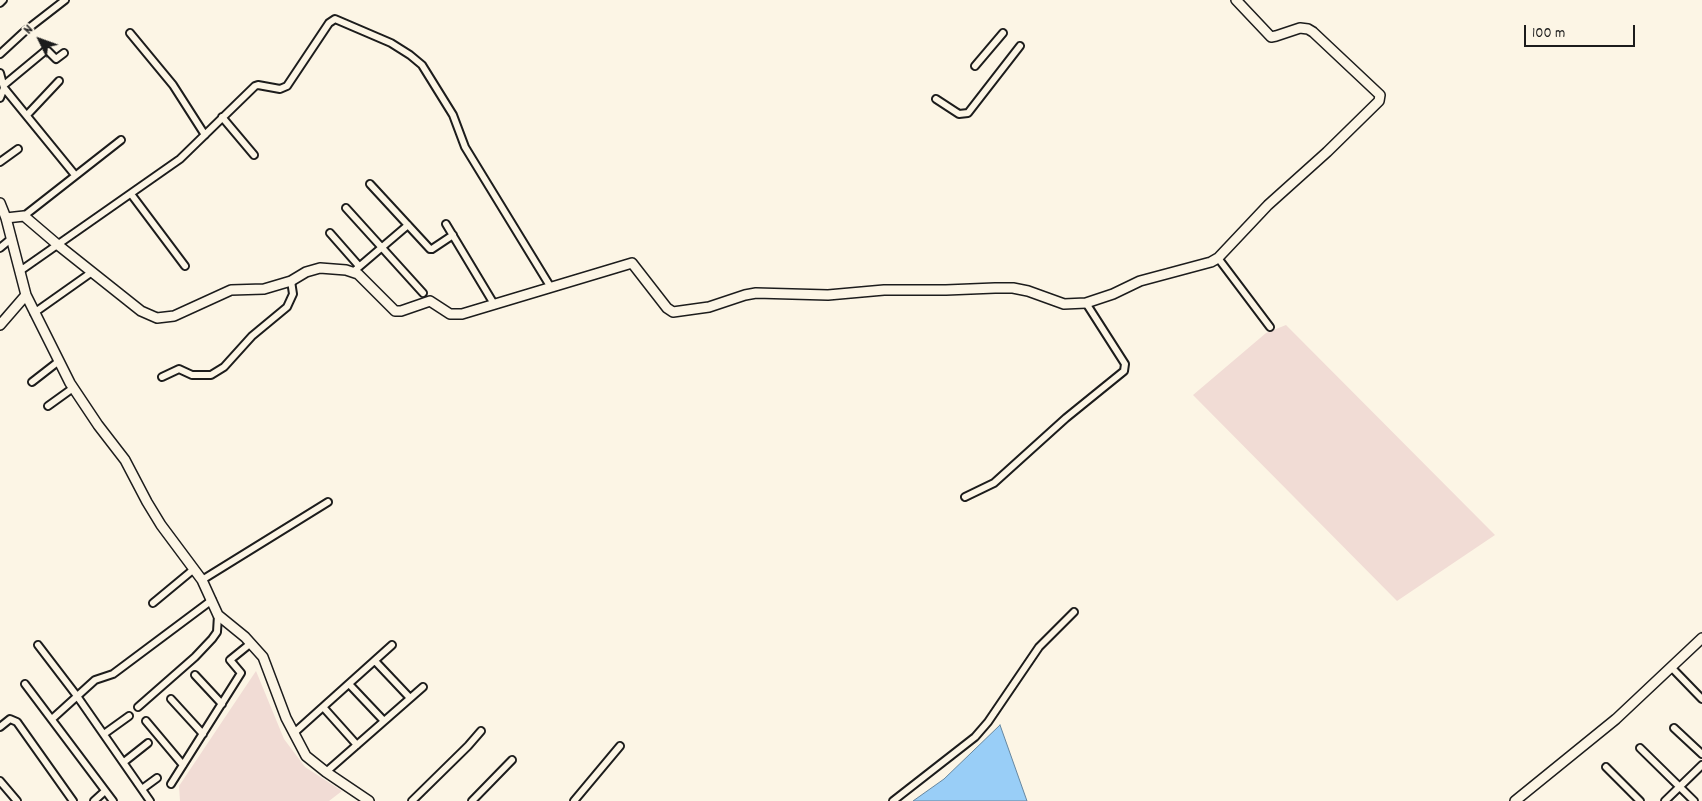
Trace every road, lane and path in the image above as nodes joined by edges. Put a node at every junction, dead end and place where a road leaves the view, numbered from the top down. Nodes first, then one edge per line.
1 (1236, 0) edge
2 (61, 1) edge
3 (130, 33) dead end
4 (1003, 33) dead end
5 (1020, 46) dead end
6 (64, 53) dead end
7 (0, 54) edge
8 (975, 66) dead end
9 (0, 74) edge
10 (59, 81) dead end
11 (4, 87) junction
12 (0, 98) edge
13 (936, 99) dead end
14 (27, 115) junction
15 (222, 118) junction
16 (204, 135) junction
17 (121, 140) dead end
18 (18, 149) dead end
19 (254, 155) dead end
20 (0, 162) edge
21 (75, 175) junction
22 (370, 184) dead end
23 (131, 194) junction
24 (0, 203) edge
25 (346, 208) dead end
26 (24, 216) junction
27 (6, 218) junction
28 (446, 224) dead end
29 (408, 225) junction
30 (330, 233) dead end
31 (453, 235) junction
32 (12, 238) junction
33 (58, 245) junction
34 (0, 248) edge
35 (382, 248) junction
36 (1218, 258) junction
37 (185, 266) dead end
38 (356, 269) junction
39 (20, 271) junction
40 (92, 272) junction
41 (291, 281) junction
42 (550, 286) junction
43 (423, 293) dead end
44 (26, 296) junction
45 (1086, 303) junction
46 (494, 304) junction
47 (34, 313) junction
48 (0, 325) edge
49 (1270, 327) dead end
50 (59, 362) junction
51 (162, 377) dead end
52 (32, 382) dead end
53 (73, 388) junction
54 (48, 406) dead end
55 (965, 497) dead end
56 (328, 502) dead end
57 (194, 569) junction
58 (202, 580) junction
59 (212, 600) junction
60 (153, 603) dead end
61 (1074, 612) dead end
62 (218, 615) junction
63 (1702, 638) edge
64 (251, 643) junction
65 (38, 645) dead end
66 (392, 645) dead end
67 (375, 661) junction
68 (1671, 667) junction
69 (195, 675) dead end
70 (25, 684) dead end
71 (349, 684) junction
72 (423, 687) dead end
73 (77, 696) junction
74 (410, 698) junction
75 (171, 699) dead end
76 (1702, 699) edge
77 (222, 704) junction
78 (138, 707) dead end
79 (323, 707) junction
80 (129, 716) dead end
81 (52, 719) junction
82 (146, 721) dead end
83 (384, 721) junction
84 (0, 727) edge
85 (1674, 728) dead end
86 (481, 731) dead end
87 (294, 733) junction
88 (104, 734) junction
89 (203, 734) junction
90 (148, 743) dead end
91 (357, 745) junction
92 (620, 746) dead end
93 (1640, 748) dead end
94 (1702, 754) edge
95 (512, 760) dead end
96 (124, 762) junction
97 (183, 765) junction
98 (1702, 765) edge
99 (1606, 767) dead end
100 (326, 772) junction
101 (157, 778) dead end
102 (0, 781) edge
103 (171, 784) dead end
104 (1680, 787) junction
105 (142, 789) junction
106 (105, 791) junction
107 (17, 801) edge
108 (73, 801) edge
109 (94, 801) edge
110 (113, 801) edge
111 (150, 801) edge
112 (369, 801) edge
113 (412, 801) edge
114 (472, 801) edge
115 (574, 801) edge
116 (894, 801) edge
117 (1515, 801) edge
118 (1640, 801) edge
119 (1665, 801) edge
120 (1694, 801) edge

1 - 36 street
2 - 7 street
3 - 16 street
4 - 8 street
5 - 13 street
6 - 11 street
9 - 11 street
10 - 14 street
11 - 12 street
11 - 14 street
14 - 21 street
15 - 16 street
15 - 19 street
15 - 42 street
16 - 23 street
17 - 21 street
18 - 20 street
21 - 26 street
22 - 29 street
23 - 33 street
23 - 37 street
24 - 27 street
25 - 35 street
26 - 27 street
26 - 33 street
27 - 32 street
28 - 31 street
29 - 31 street
29 - 35 street
30 - 38 street
31 - 46 street
32 - 34 street
32 - 39 street
33 - 39 street
33 - 40 street
35 - 38 street
35 - 43 street
36 - 45 street
36 - 49 street
38 - 41 street
38 - 46 street
39 - 44 street
40 - 41 street
40 - 47 street
41 - 51 street
42 - 45 street
42 - 46 street
44 - 47 street
44 - 48 street
45 - 55 street
47 - 50 street
50 - 52 street
50 - 53 street
53 - 54 street
53 - 57 street
56 - 58 street
57 - 58 street
57 - 60 street
58 - 59 street
59 - 62 street
59 - 73 street
61 - 116 street
62 - 64 street
62 - 78 street
63 - 68 street
64 - 77 street
64 - 87 street
65 - 73 street
66 - 67 street
67 - 71 street
67 - 74 street
68 - 76 street
68 - 117 street
69 - 77 street
70 - 81 street
71 - 79 street
71 - 83 street
72 - 74 street
73 - 81 street
73 - 88 street
74 - 83 street
75 - 89 street
77 - 89 street
79 - 87 street
79 - 91 street
80 - 88 street
81 - 106 street
82 - 97 street
83 - 91 street
84 - 108 street
85 - 94 street
86 - 113 street
87 - 100 street
88 - 96 street
89 - 97 street
90 - 96 street
91 - 100 street
92 - 115 street
93 - 104 street
95 - 114 street
96 - 105 street
97 - 103 street
98 - 104 street
99 - 118 street
100 - 112 street
101 - 105 street
102 - 107 street
104 - 119 street
104 - 120 street
105 - 111 street
106 - 109 street
106 - 110 street

